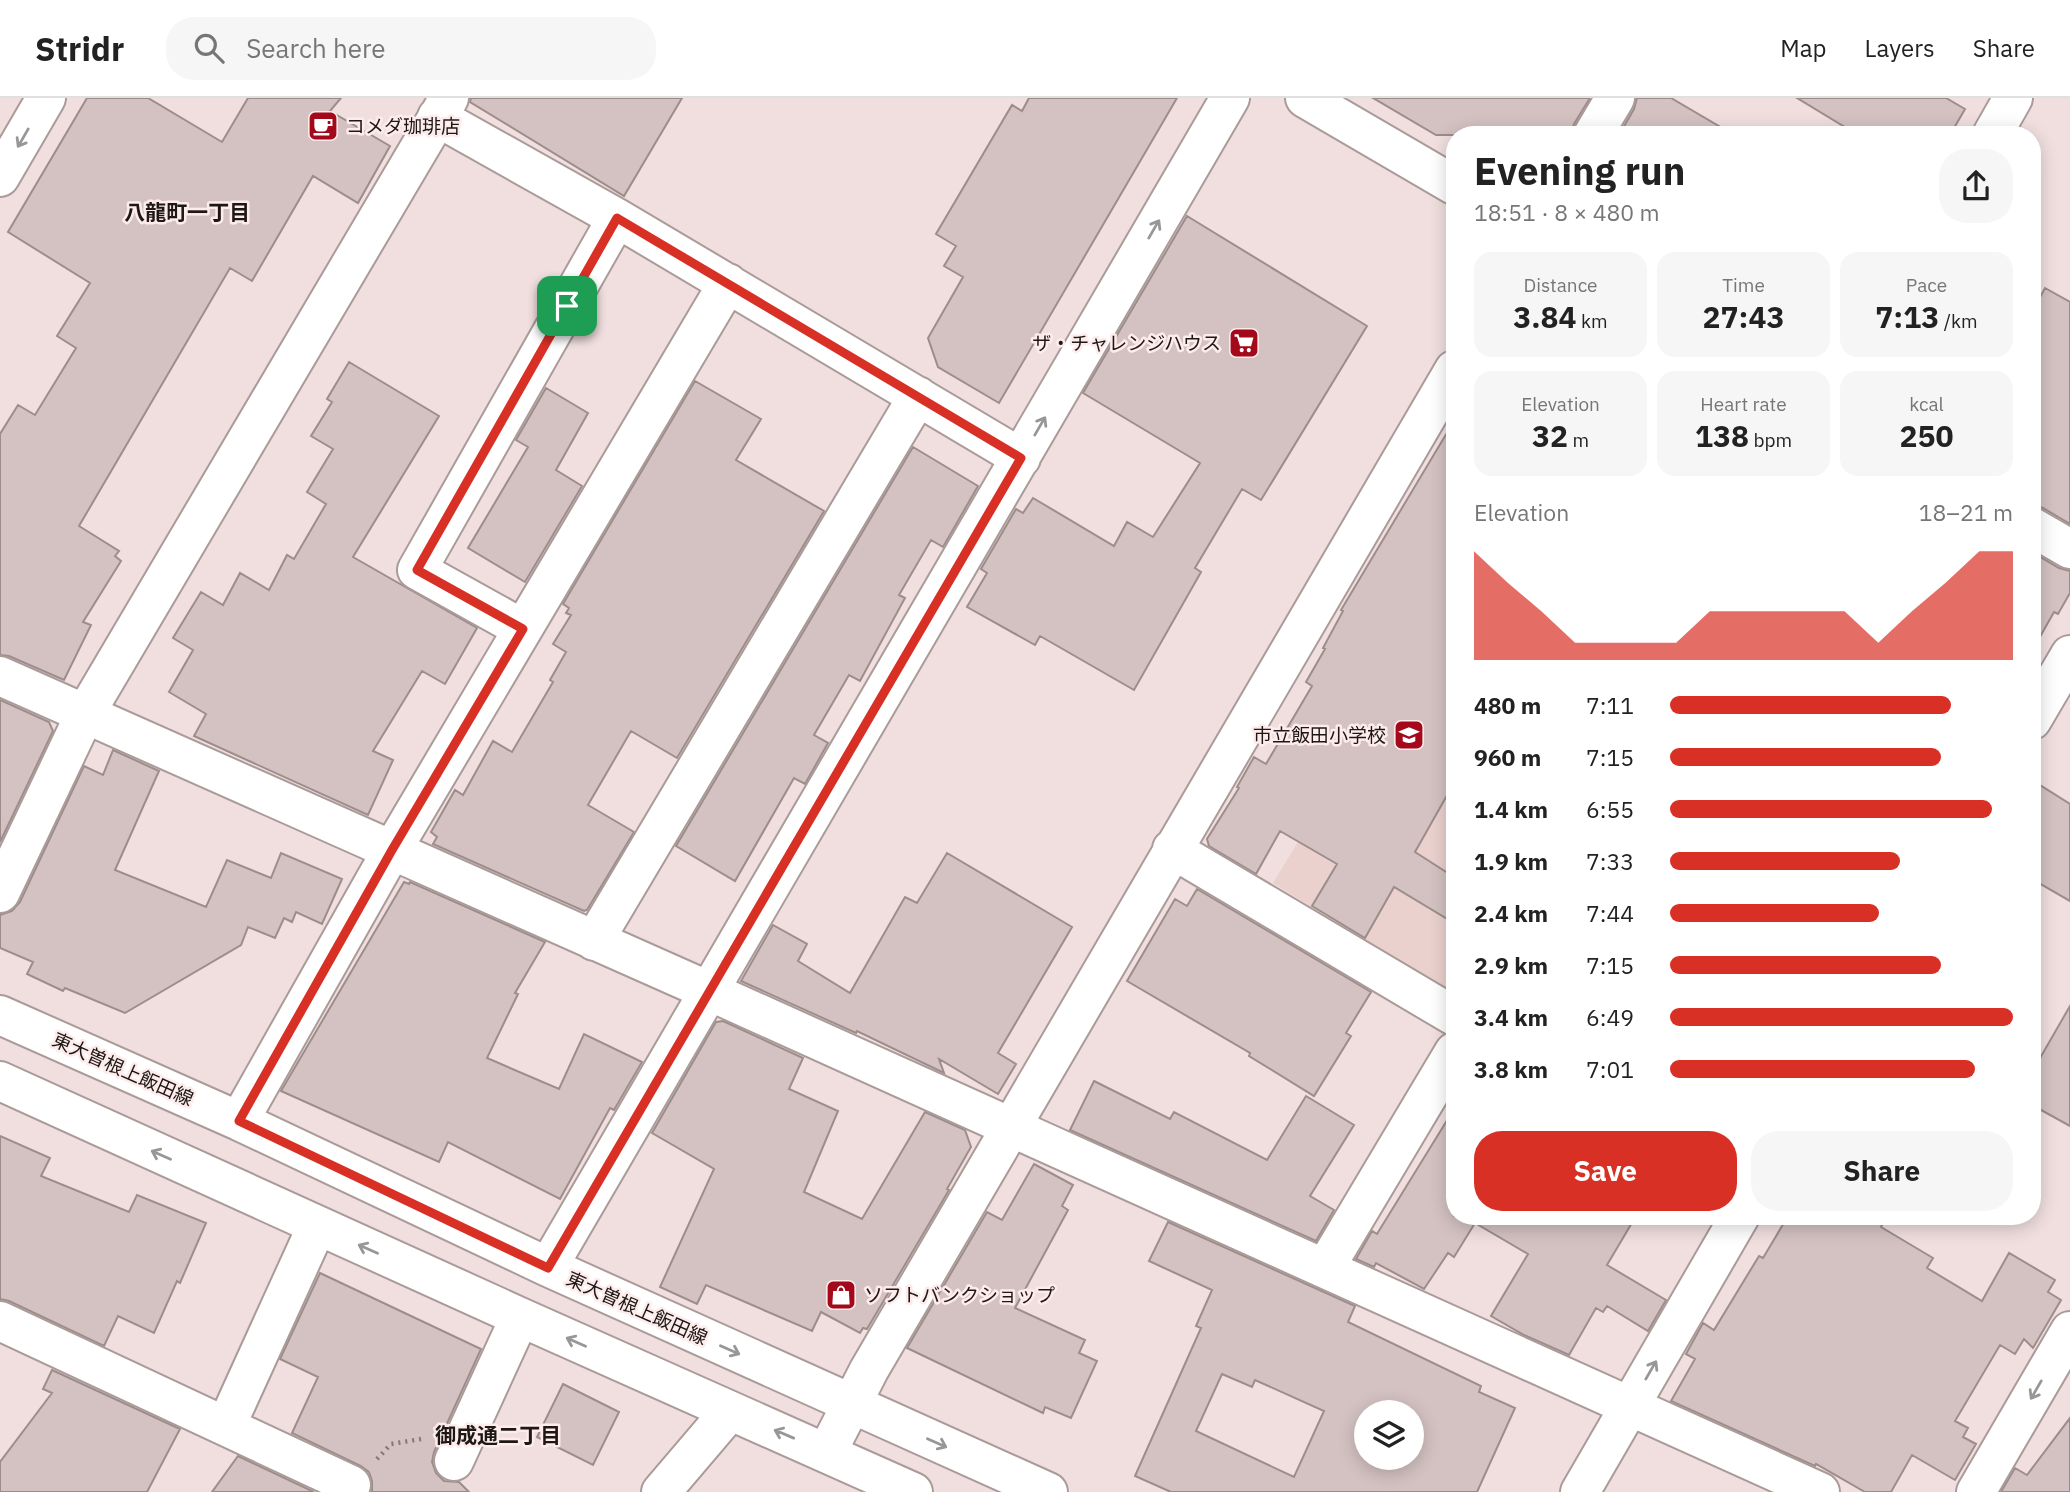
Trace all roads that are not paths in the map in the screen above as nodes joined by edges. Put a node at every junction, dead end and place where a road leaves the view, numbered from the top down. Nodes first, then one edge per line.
1 (46, 98) edge
2 (1230, 98) edge
3 (1305, 98) edge
4 (1615, 98) edge
5 (2013, 98) edge
6 (443, 108) edge
7 (1598, 126) edge
8 (1997, 126) edge
9 (0, 177) edge
10 (1446, 180) edge
11 (617, 218) junction
12 (728, 283) junction
13 (1446, 384) edge
14 (918, 396) junction
15 (1021, 458) junction
16 (2041, 532) edge
17 (2070, 549) edge
18 (523, 629) junction
19 (2070, 655) edge
20 (0, 676) edge
21 (2041, 705) edge
22 (85, 714) junction
23 (1172, 849) junction
24 (392, 850) junction
25 (0, 893) edge
26 (594, 942) junction
27 (709, 991) junction
28 (1446, 1011) edge
29 (0, 1014) edge
30 (1446, 1065) edge
31 (0, 1082) edge
32 (239, 1121) junction
33 (1009, 1128) junction
34 (1735, 1225) edge
35 (317, 1226) junction
36 (548, 1268) junction
37 (1325, 1268) junction
38 (520, 1317) junction
39 (0, 1321) edge
40 (2070, 1331) edge
41 (850, 1404) junction
42 (1631, 1405) junction
43 (730, 1411) junction
44 (226, 1426) junction
45 (827, 1452) junction
46 (454, 1461) dead end
47 (344, 1492) edge
48 (661, 1492) edge
49 (913, 1492) edge
50 (1048, 1492) edge
51 (1580, 1492) edge
52 (1820, 1492) edge
53 (1976, 1492) edge

1 -> 9 street
15 -> 2 street
3 - 10 street
4 - 7 street
5 - 8 street
6 - 11 street
6 - 22 street
11 - 12 street
11 - 18 street
12 - 14 street
12 - 18 street
13 - 23 street
14 - 15 street
14 - 26 street
15 - 27 street
16 - 17 street
18 - 24 street
19 - 21 street
20 - 22 street
22 - 24 street
22 - 25 street
23 - 28 street
23 - 33 street
24 - 26 street
24 - 32 street
26 - 27 street
27 - 33 street
27 - 36 street
29 - 32 street, 東大曽根上飯田線
30 - 37 street
35 -> 31 street
32 - 36 street, 東大曽根上飯田線
33 - 37 street
33 - 41 street
42 -> 34 street
38 -> 35 street
35 - 44 street
36 -> 41 street, 東大曽根上飯田線
37 - 42 street
43 -> 38 street
38 - 46 street
39 - 44 street
40 -> 53 street
41 - 45 street
41 -> 50 street, 東大曽根上飯田線
42 - 51 street
42 - 52 street
45 -> 43 street
43 - 48 street
44 - 47 street
45 - 49 street

